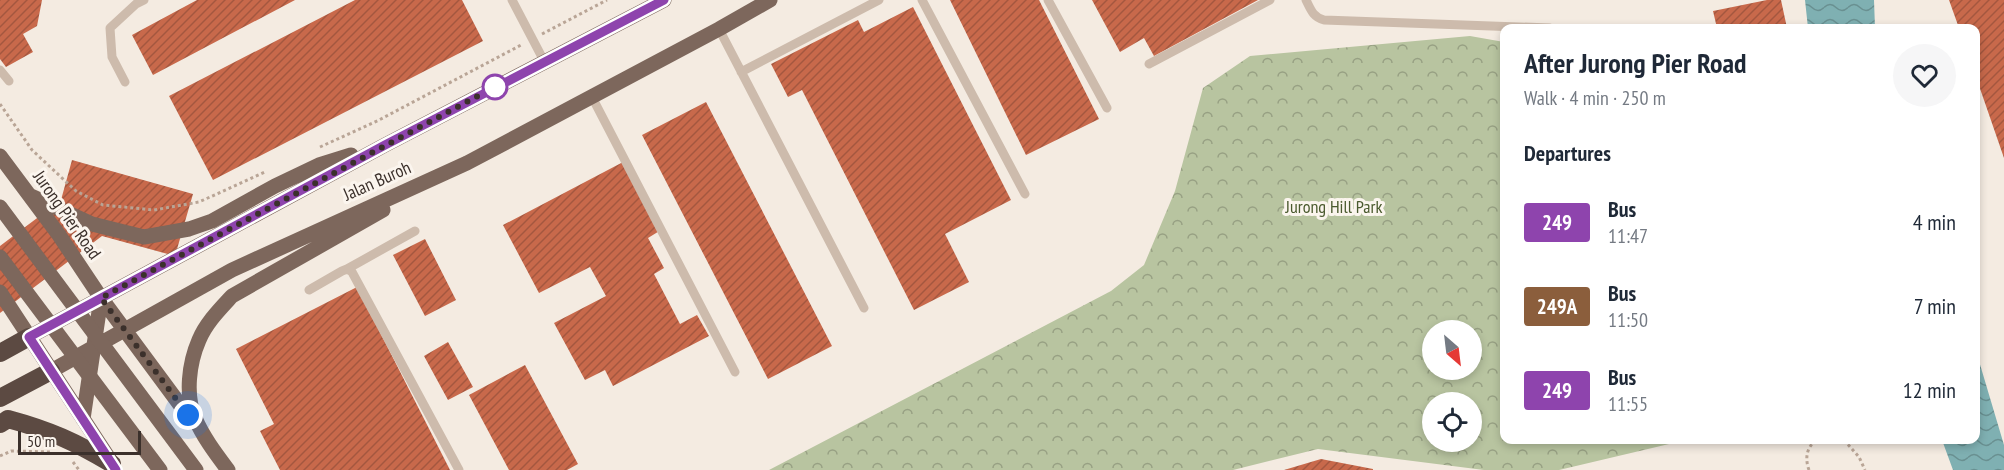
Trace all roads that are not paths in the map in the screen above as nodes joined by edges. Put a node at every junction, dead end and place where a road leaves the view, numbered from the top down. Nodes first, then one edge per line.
1 (144, 0) edge
2 (512, 0) edge
3 (664, 0) edge
4 (770, 0) edge
5 (879, 0) edge
6 (922, 0) edge
7 (1048, 0) edge
8 (1270, 0) edge
9 (1306, 0) edge
10 (1500, 26) edge
11 (719, 29) junction
12 (544, 61) junction
13 (1149, 64) dead end
14 (0, 70) edge
15 (741, 72) junction
16 (9, 81) dead end
17 (125, 82) dead end
18 (592, 97) junction
19 (1107, 108) dead end
20 (385, 145) junction
21 (0, 156) edge
22 (467, 163) junction
23 (1025, 194) dead end
24 (29, 195) junction
25 (0, 207) edge
26 (415, 231) dead end
27 (0, 257) edge
28 (347, 269) junction
29 (309, 290) dead end
30 (0, 292) edge
31 (101, 298) junction
32 (864, 308) dead end
33 (125, 330) junction
34 (29, 337) junction
35 (93, 348) junction
36 (0, 353) edge
37 (51, 371) junction
38 (735, 372) dead end
39 (0, 398) edge
40 (83, 419) junction
41 (0, 424) edge
42 (213, 449) junction
43 (114, 467) edge
44 (159, 470) edge
45 (196, 470) edge
46 (228, 470) edge
47 (459, 470) edge

1 - 17 lane
2 - 12 lane
3 - 12 main road, Jalan Buroh
4 - 11 main road, Jalan Buroh
5 - 15 lane
6 - 23 lane
7 - 19 lane
8 - 13 lane
9 - 10 lane
11 - 15 lane
11 - 18 main road, Jalan Buroh
12 - 20 main road, Jalan Buroh
14 - 16 lane
15 - 32 lane
18 - 22 main road, Jalan Buroh
18 - 38 lane
20 - 24 main road
20 - 31 main road, Jalan Buroh
21 - 24 main road, Jurong Pier Road
22 - 33 main road, Jalan Buroh
22 - 42 main road
24 - 31 main road, Jurong Pier Road
25 - 45 main road, bridge
26 - 28 lane
27 - 44 main road, bridge
28 - 29 lane
28 - 47 lane
30 - 34 main road
31 - 33 main road, Jurong Pier Road
31 - 34 main road, Jalan Buroh
31 - 35 main road
33 - 35 main road, Jalan Buroh
33 - 42 main road, Jurong Pier Road
34 - 36 highway, Jalan Buroh
34 - 37 main road
35 - 37 main road, Jalan Buroh
35 - 40 main road
37 - 39 highway, Jalan Buroh
37 - 40 main road
40 - 43 main road
41 - 43 highway
42 - 46 main road

